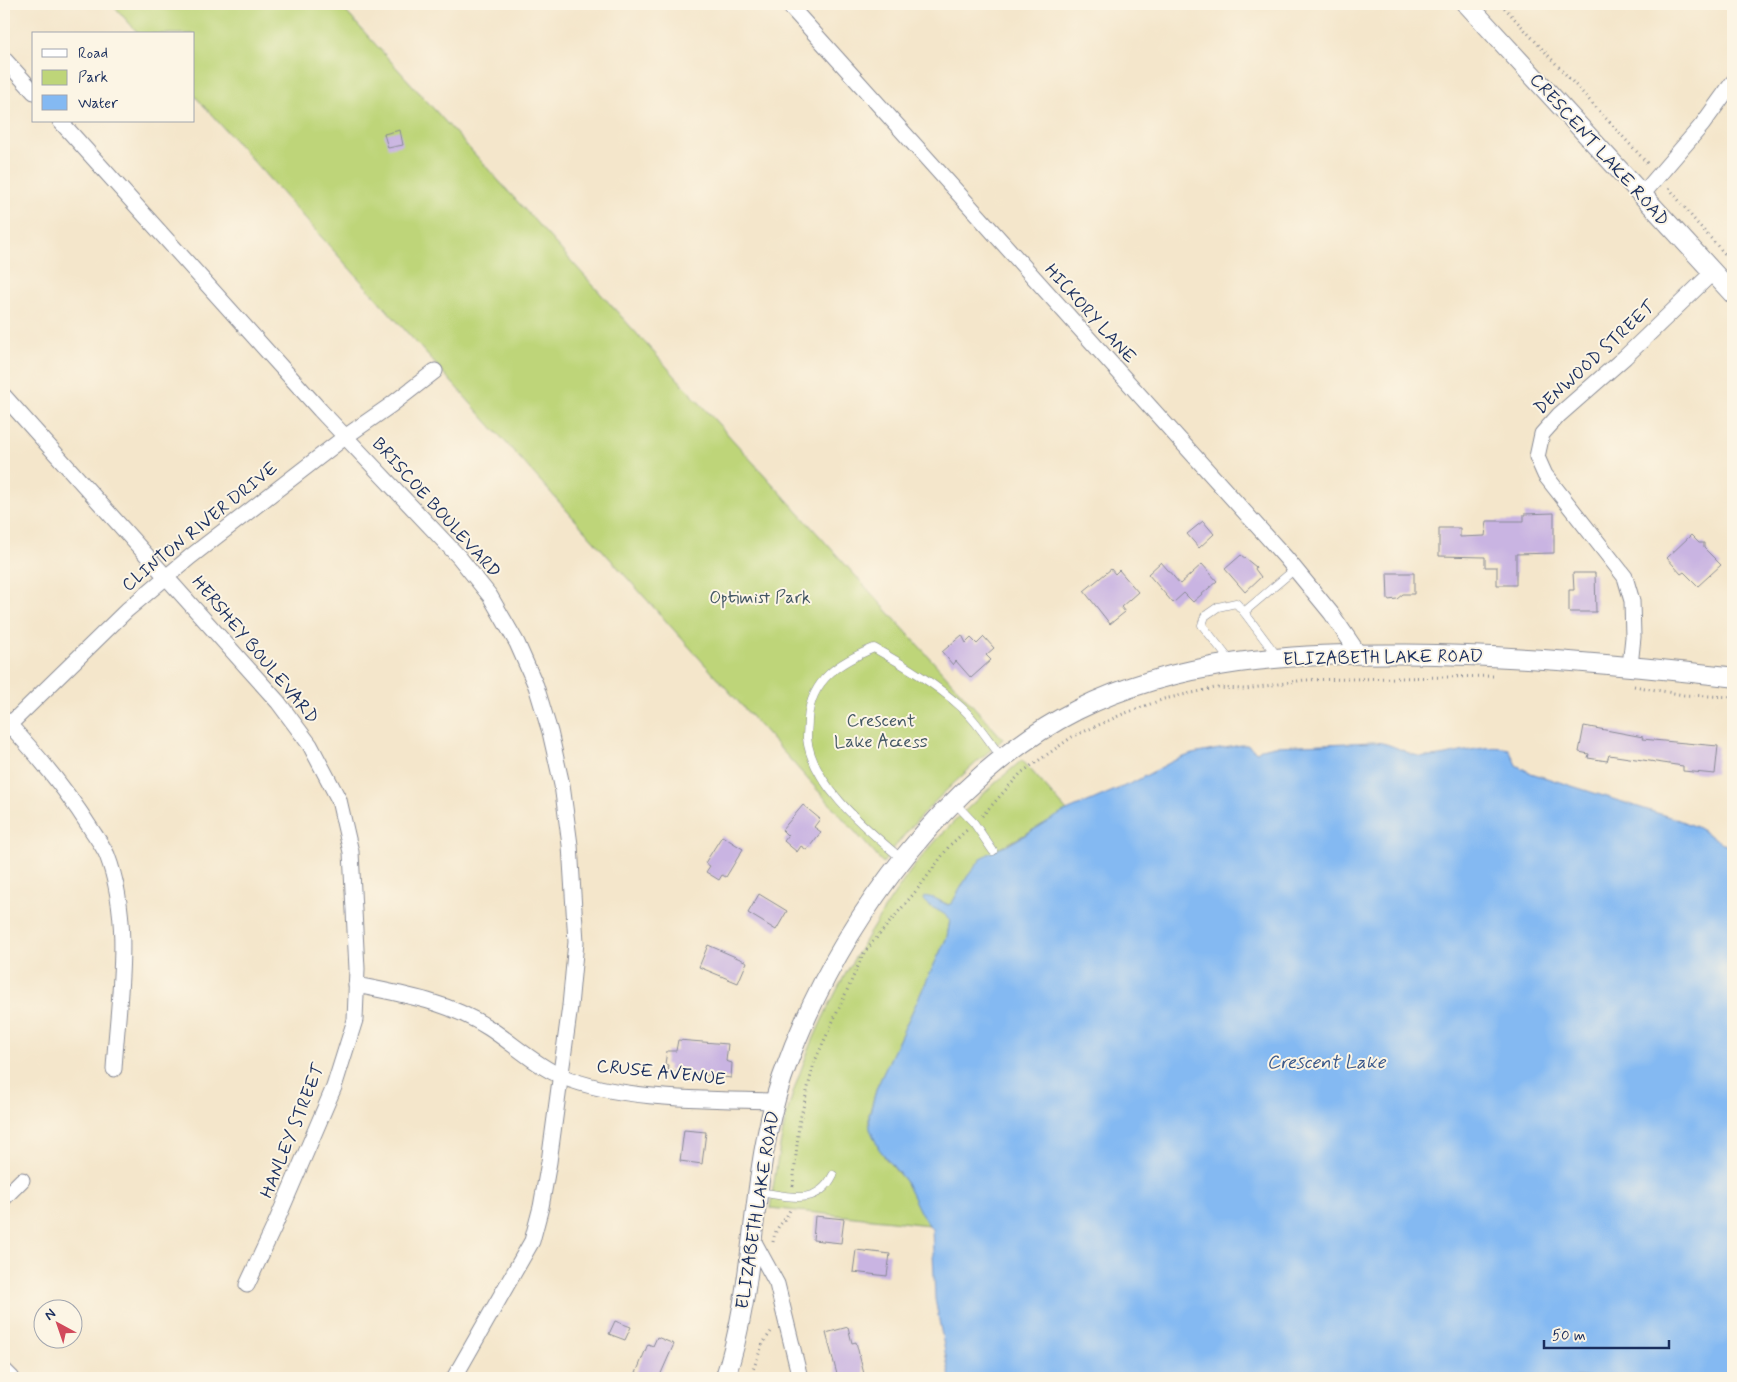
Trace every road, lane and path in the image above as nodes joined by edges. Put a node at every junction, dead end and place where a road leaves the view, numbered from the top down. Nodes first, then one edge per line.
1 (788, 4) edge
2 (1467, 4) edge
3 (1501, 4) edge
4 (4, 59) edge
5 (1733, 82) edge
6 (32, 90) edge
7 (61, 122) edge
8 (1659, 175) junction
9 (1641, 196) junction
10 (1733, 263) edge
11 (1712, 273) junction
12 (1733, 294) edge
13 (435, 371) dead end
14 (4, 396) edge
15 (345, 436) junction
16 (1295, 569) junction
17 (167, 576) junction
18 (1244, 612) junction
19 (1359, 654) junction
20 (1279, 658) junction
21 (1232, 664) junction
22 (1629, 675) junction
23 (1503, 676) dead end
24 (1733, 677) edge
25 (1733, 697) edge
26 (6, 725) edge
27 (1002, 759) junction
28 (954, 802) junction
29 (974, 823) junction
30 (993, 851) dead end
31 (903, 860) junction
32 (356, 986) junction
33 (114, 1069) dead end
34 (560, 1076) junction
35 (775, 1102) junction
36 (833, 1175) dead end
37 (22, 1180) dead end
38 (759, 1192) junction
39 (792, 1196) junction
40 (4, 1198) edge
41 (753, 1240) junction
42 (768, 1268) junction
43 (247, 1285) dead end
44 (786, 1316) junction
45 (4, 1370) edge
46 (12, 1378) edge
47 (454, 1378) edge
48 (725, 1378) edge
49 (750, 1378) edge
50 (800, 1378) edge

1 - 16 street, HICKORY LANE
2 - 9 street, CRESCENT LAKE ROAD
3 - 8 path
4 - 6 street
5 - 8 street
7 - 15 street, BRISCOE BOULEVARD
8 - 9 street
8 - 10 path
9 - 11 street, CRESCENT LAKE ROAD
11 - 12 street, CRESCENT LAKE ROAD
11 - 22 street, DENWOOD STREET
13 - 15 street, CLINTON RIVER DRIVE
14 - 17 street, HERSHEY BOULEVARD
15 - 17 street, CLINTON RIVER DRIVE
15 - 34 street, BRISCOE BOULEVARD
16 - 18 lane
16 - 19 street, HICKORY LANE
17 - 26 street, CLINTON RIVER DRIVE
17 - 32 street, HERSHEY BOULEVARD
18 - 20 lane
18 - 21 lane
19 - 20 street, ELIZABETH LAKE ROAD
19 - 22 street, ELIZABETH LAKE ROAD
20 - 21 street, ELIZABETH LAKE ROAD
21 - 27 street, ELIZABETH LAKE ROAD
22 - 24 street, ELIZABETH LAKE ROAD
22 - 25 path
23 - 29 path
26 - 33 street
27 - 28 street, ELIZABETH LAKE ROAD
27 - 31 lane
28 - 29 lane
28 - 31 street, ELIZABETH LAKE ROAD
29 - 30 lane
29 - 39 path
31 - 35 street, ELIZABETH LAKE ROAD
32 - 34 street, CRUSE AVENUE
32 - 43 street, HANLEY STREET
34 - 35 street, CRUSE AVENUE
34 - 47 street, BRISCOE BOULEVARD
35 - 38 street, ELIZABETH LAKE ROAD
36 - 39 lane
37 - 40 street
38 - 39 lane
38 - 41 street, ELIZABETH LAKE ROAD
39 - 42 path
41 - 42 street
41 - 48 street, ELIZABETH LAKE ROAD
42 - 44 street
44 - 49 path
44 - 50 street
45 - 46 street

